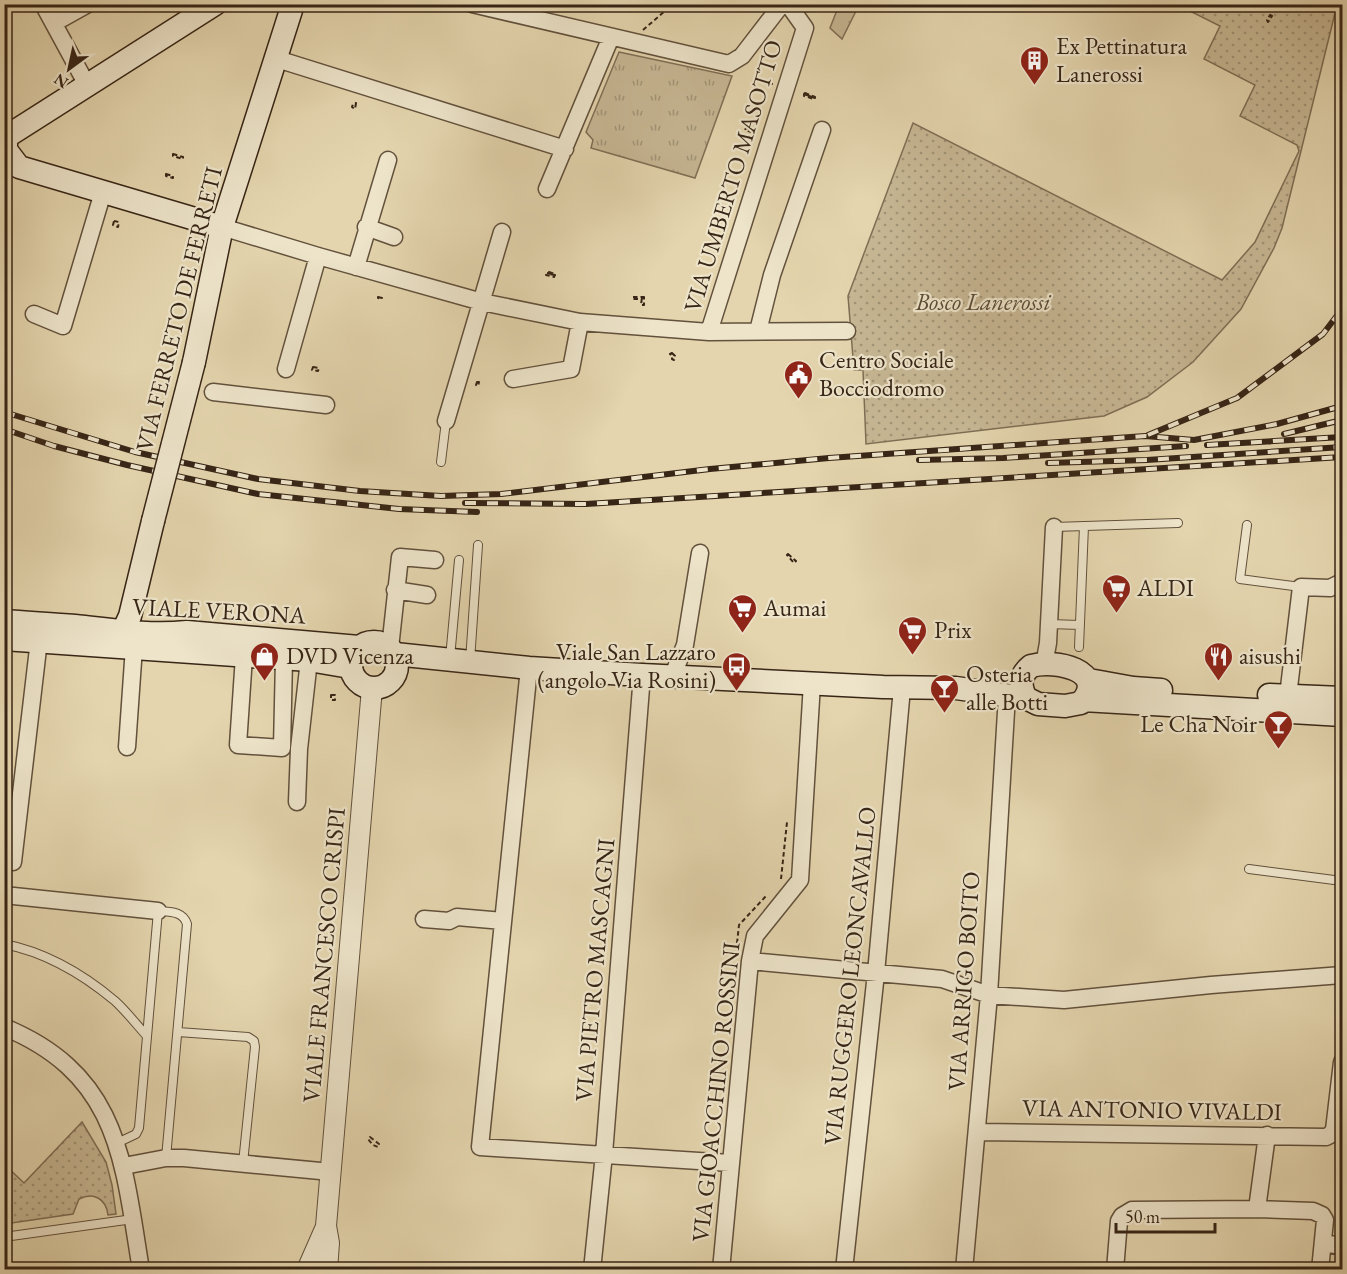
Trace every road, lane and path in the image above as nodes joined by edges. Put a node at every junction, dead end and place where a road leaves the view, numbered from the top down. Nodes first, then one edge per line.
1 (43, 4) edge
2 (88, 4) edge
3 (215, 4) edge
4 (293, 4) edge
5 (472, 4) edge
6 (673, 4) edge
7 (782, 4) edge
8 (789, 4) edge
9 (54, 23) junction
10 (636, 35) dead end
11 (611, 37) junction
12 (277, 59) junction
13 (87, 85) junction
14 (804, 94) dead end
15 (815, 98) dead end
16 (822, 130) dead end
17 (5, 138) edge
18 (564, 149) junction
19 (388, 160) dead end
20 (12, 165) edge
21 (547, 189) dead end
22 (103, 192) junction
23 (222, 227) junction
24 (366, 227) junction
25 (501, 232) dead end
26 (394, 237) dead end
27 (318, 256) junction
28 (356, 267) junction
29 (549, 274) dead end
30 (555, 275) dead end
31 (482, 302) junction
32 (34, 314) dead end
33 (580, 322) junction
34 (758, 331) junction
35 (847, 331) dead end
36 (710, 332) junction
37 (286, 369) dead end
38 (513, 379) dead end
39 (213, 392) dead end
40 (326, 405) dead end
41 (446, 421) joint
42 (441, 462) dead end
43 (1178, 523) dead end
44 (1247, 525) dead end
45 (1084, 526) junction
46 (1054, 527) joint
47 (478, 545) dead end
48 (700, 553) dead end
49 (435, 560) dead end
50 (459, 560) dead end
51 (1342, 582) edge
52 (137, 587) junction
53 (1301, 587) junction
54 (394, 590) junction
55 (427, 595) dead end
56 (4, 621) edge
57 (1049, 624) junction
58 (1080, 625) junction
59 (188, 632) junction
60 (76, 635) junction
61 (4, 639) edge
62 (39, 640) junction
63 (128, 640) junction
64 (1079, 647) dead end
65 (244, 656) junction
66 (355, 657) junction
67 (394, 657) junction
68 (1050, 658) junction
69 (284, 659) junction
70 (309, 660) junction
71 (459, 660) junction
72 (529, 668) junction
73 (1023, 674) junction
74 (642, 675) junction
75 (673, 675) junction
76 (812, 683) junction
77 (372, 688) junction
78 (902, 688) junction
79 (969, 690) junction
80 (1086, 690) junction
81 (1017, 696) junction
82 (1288, 696) junction
83 (1342, 698) edge
84 (1342, 715) edge
85 (127, 747) dead end
86 (297, 802) dead end
87 (13, 862) dead end
88 (1249, 869) dead end
89 (1342, 880) edge
90 (4, 895) edge
91 (158, 911) junction
92 (424, 920) dead end
93 (503, 921) junction
94 (4, 944) edge
95 (750, 961) junction
96 (876, 973) junction
97 (1342, 975) edge
98 (989, 996) junction
99 (4, 1027) edge
100 (178, 1032) junction
101 (146, 1035) junction
102 (1342, 1062) edge
103 (977, 1132) junction
104 (1267, 1135) junction
105 (117, 1143) junction
106 (604, 1154) junction
107 (166, 1158) junction
108 (243, 1162) junction
109 (730, 1163) junction
110 (124, 1166) junction
111 (331, 1172) junction
112 (1257, 1209) junction
113 (134, 1219) junction
114 (326, 1226) junction
115 (4, 1237) edge
116 (1323, 1243) junction
117 (1342, 1246) edge
118 (141, 1269) edge
119 (306, 1269) edge
120 (327, 1269) edge
121 (592, 1269) edge
122 (721, 1269) edge
123 (844, 1269) edge
124 (964, 1269) edge
125 (1115, 1269) edge
126 (1320, 1269) edge

1 - 9 street
2 - 9 street
3 - 13 main road
4 - 12 main road, VIA FERRETO DE FERRETI
5 - 11 street
6 - 10 path
7 - 11 street
8 - 36 street, VIA UMBERTO MASOTTO
9 - 13 street
11 - 18 street
12 - 18 street
12 - 23 main road, VIA FERRETO DE FERRETI
13 - 17 main road
14 - 15 path
16 - 34 street
17 - 20 main road
18 - 21 street
19 - 24 street
20 - 22 main road
22 - 23 main road
22 - 32 street
23 - 27 street
23 - 52 main road, VIA FERRETO DE FERRETI, bridge
24 - 26 street
24 - 28 street
25 - 31 street
27 - 28 street
27 - 37 street
28 - 31 street
29 - 30 path
31 - 33 street
31 - 41 street
33 - 36 street
33 - 38 street
34 - 35 street
34 - 36 street
39 - 40 street
41 - 42 lane
43 - 45 lane
44 - 53 lane
45 - 46 lane
45 - 58 lane
46 - 57 street
47 - 71 lane
48 - 75 street
49 - 54 street
50 - 71 lane
51 - 53 street
52 - 59 main road, VIA FERRETO DE FERRETI
52 - 60 main road, VIALE VERONA
52 - 63 main road, VIA FERRETO DE FERRETI
53 - 82 street
54 - 55 street
54 - 67 street
56 - 60 main road, VIALE VERONA
57 - 58 lane
57 - 68 street
58 - 64 lane
59 - 63 main road, VIALE VERONA
59 - 66 main road, VIALE VERONA
60 - 62 main road, VIALE VERONA
60 - 63 main road
61 - 62 main road, VIALE VERONA
62 - 87 street
63 - 65 main road, VIALE VERONA
63 - 85 street, VIALE VERONA
65 - 69 main road, VIALE VERONA
65 - 69 street, VIALE VERONA
66 - 67 main road
66 - 70 main road, VIALE VERONA
66 - 77 main road
67 - 71 main road
67 - 77 main road
68 - 73 main road
68 - 80 main road
69 - 70 main road, VIALE VERONA
70 - 86 street
71 - 72 main road
72 - 74 main road
72 - 93 street
73 - 79 main road
73 - 81 main road
74 - 75 main road
74 - 106 street, VIA PIETRO MASCAGNI
75 - 76 main road
76 - 78 main road
76 - 95 street, VIA GIOACCHINO ROSSINI
77 - 111 street, VIALE FRANCESCO CRISPI
78 - 79 main road
78 - 96 street, VIA RUGGERO LEONCAVALLO
79 - 81 main road
80 - 81 main road
80 - 82 main road
80 - 84 main road
81 - 98 street, VIA ARRIGO BOITO
82 - 83 main road
88 - 89 lane
90 - 91 street
91 - 100 lane
91 - 101 lane
92 - 93 street
93 - 106 street
94 - 101 lane
95 - 96 street
95 - 109 street, VIA GIOACCHINO ROSSINI
96 - 98 street
96 - 123 street, VIA RUGGERO LEONCAVALLO
97 - 98 street
98 - 103 street, VIA ARRIGO BOITO
99 - 105 street
100 - 107 lane
100 - 108 lane
101 - 105 lane
102 - 104 street, VIA ANTONIO VIVALDI
103 - 104 street, VIA ANTONIO VIVALDI
103 - 124 street, VIA ARRIGO BOITO
104 - 112 street
105 - 110 street
106 - 109 street
106 - 121 street, VIA PIETRO MASCAGNI
107 - 108 street
107 - 110 street
108 - 111 street
109 - 122 street, VIA GIOACCHINO ROSSINI
110 - 113 street
111 - 114 street, VIALE FRANCESCO CRISPI
112 - 116 street
112 - 125 street
113 - 115 lane
113 - 118 street
114 - 119 street, VIALE FRANCESCO CRISPI
114 - 120 street, VIALE FRANCESCO CRISPI
116 - 117 street
116 - 126 street

